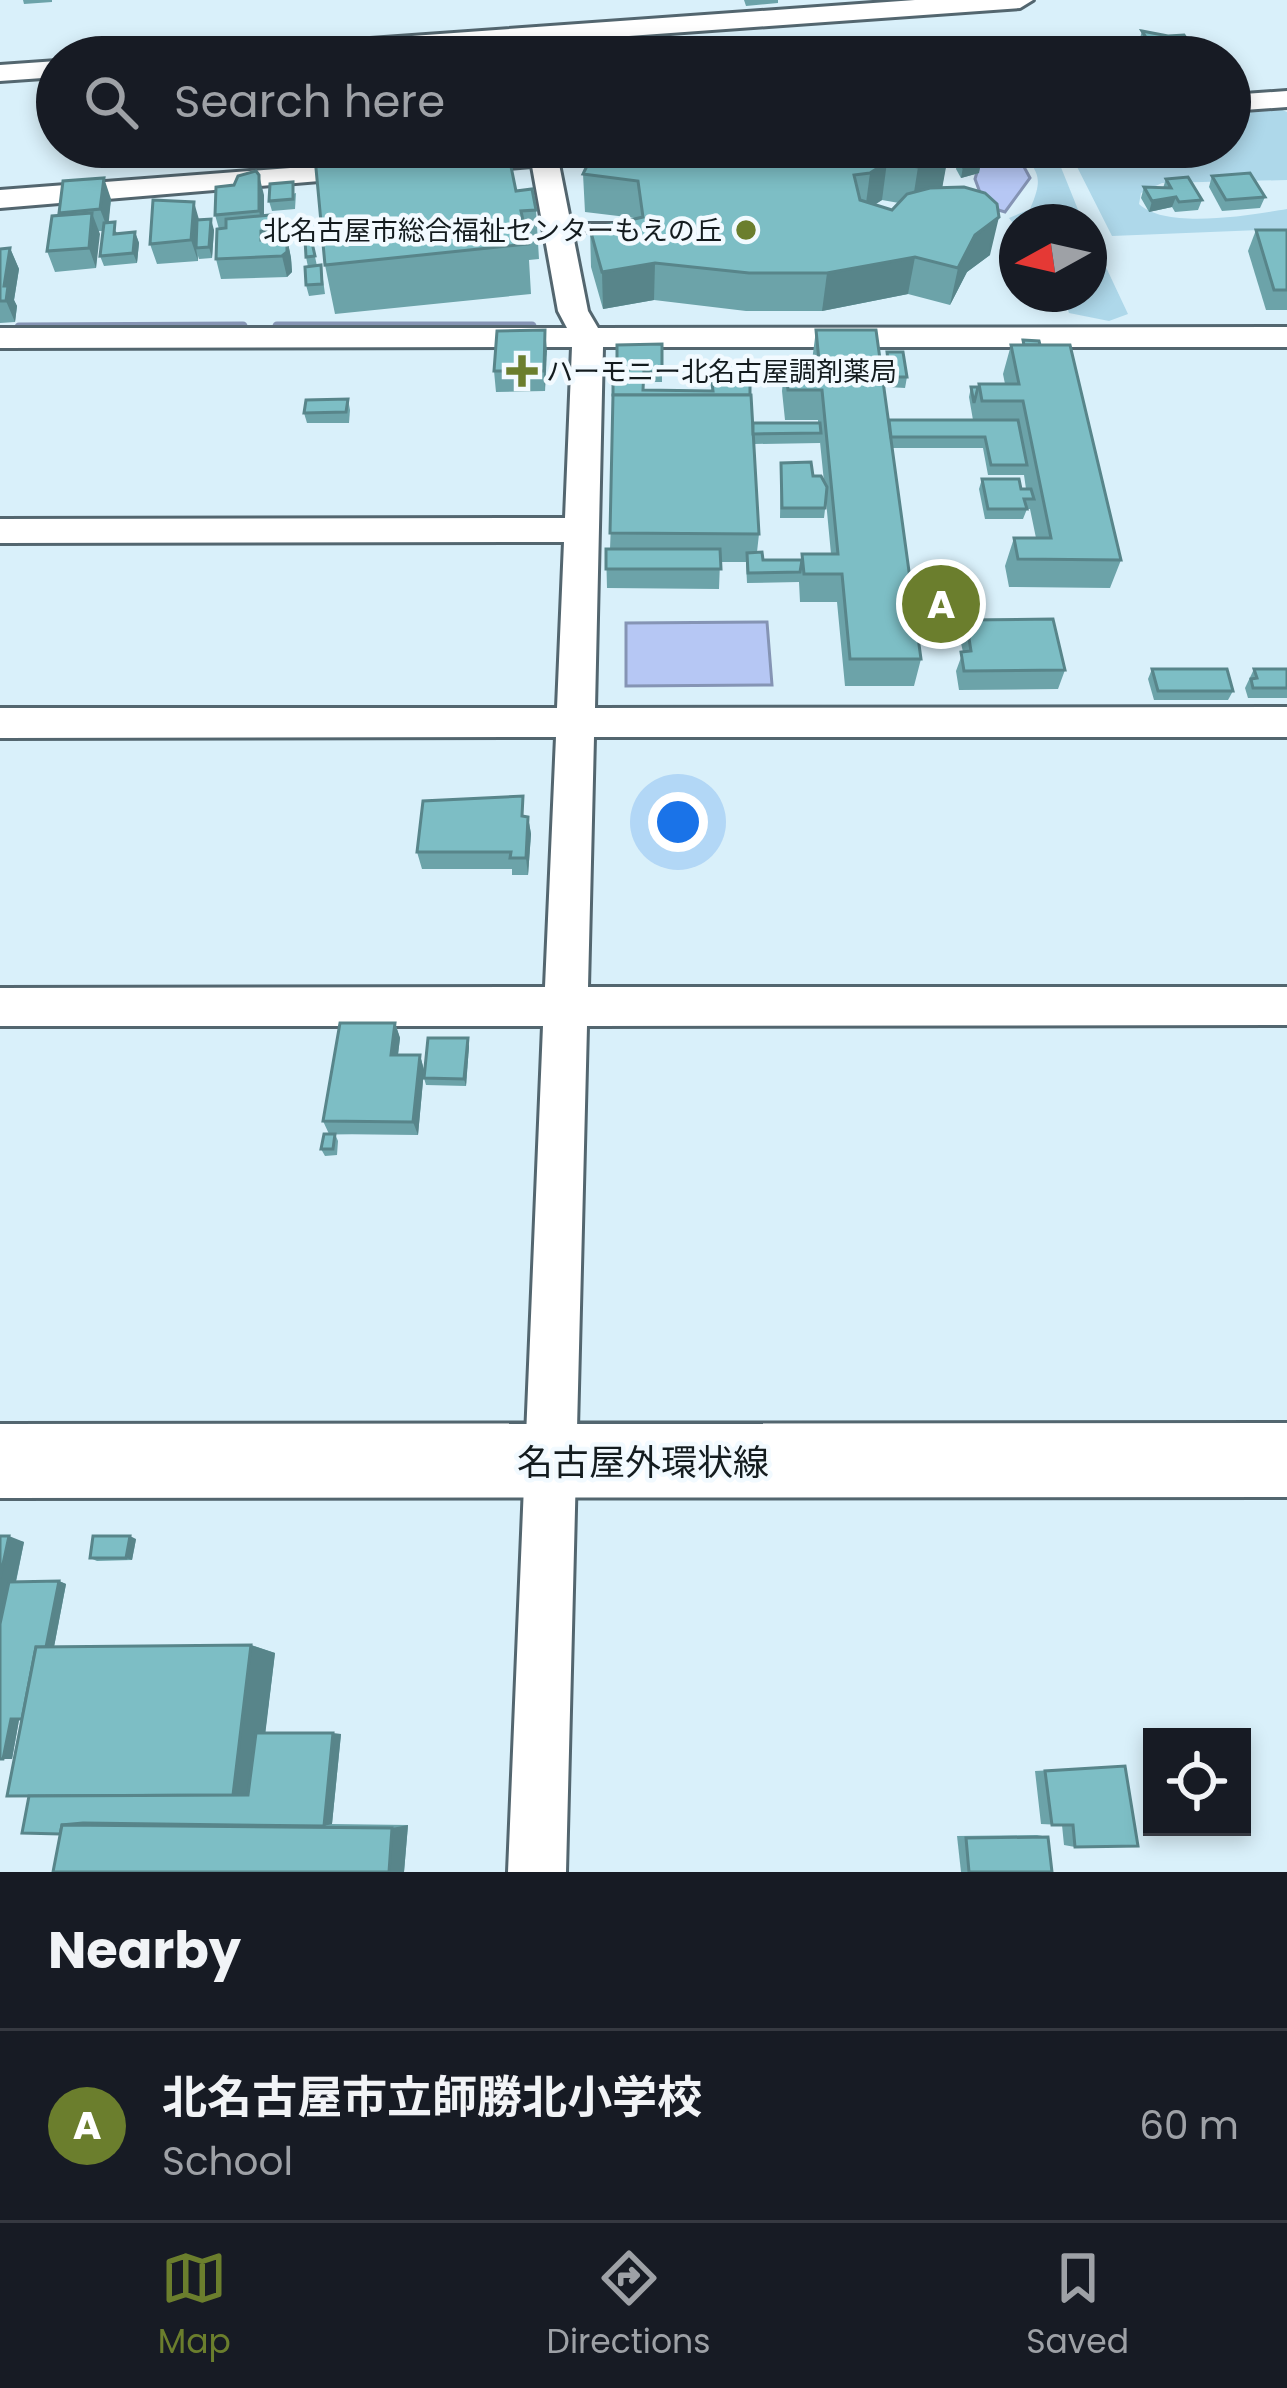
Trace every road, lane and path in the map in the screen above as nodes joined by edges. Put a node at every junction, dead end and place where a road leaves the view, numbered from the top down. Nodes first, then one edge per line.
1 (1020, 0) edge
2 (806, 8) edge
3 (528, 36) edge
4 (36, 70) edge
5 (0, 73) edge
6 (1287, 99) edge
7 (1251, 102) edge
8 (547, 168) edge
9 (391, 169) edge
10 (0, 199) edge
11 (565, 246) junction
12 (627, 248) edge
13 (1287, 337) edge
14 (0, 338) edge
15 (588, 338) junction
16 (581, 530) junction
17 (0, 531) edge
18 (576, 722) junction
19 (1287, 722) edge
20 (0, 723) edge
21 (1287, 1006) edge
22 (0, 1007) edge
23 (566, 1007) junction
24 (1287, 1460) edge
25 (0, 1461) edge
26 (551, 1462) junction
27 (537, 1872) edge

1 - 2 street
2 - 3 street
4 - 5 street
6 - 7 street
8 - 11 street
9 - 10 street
11 - 12 lane
11 - 15 street
13 - 15 street
14 - 15 street
15 - 16 street
16 - 17 street
16 - 18 street
18 - 19 street
18 - 20 street
18 - 23 street
21 - 23 street
22 - 23 street
23 - 26 street
24 - 26 main road, 名古屋外環状線
25 - 26 main road, 名古屋外環状線
26 - 27 street

